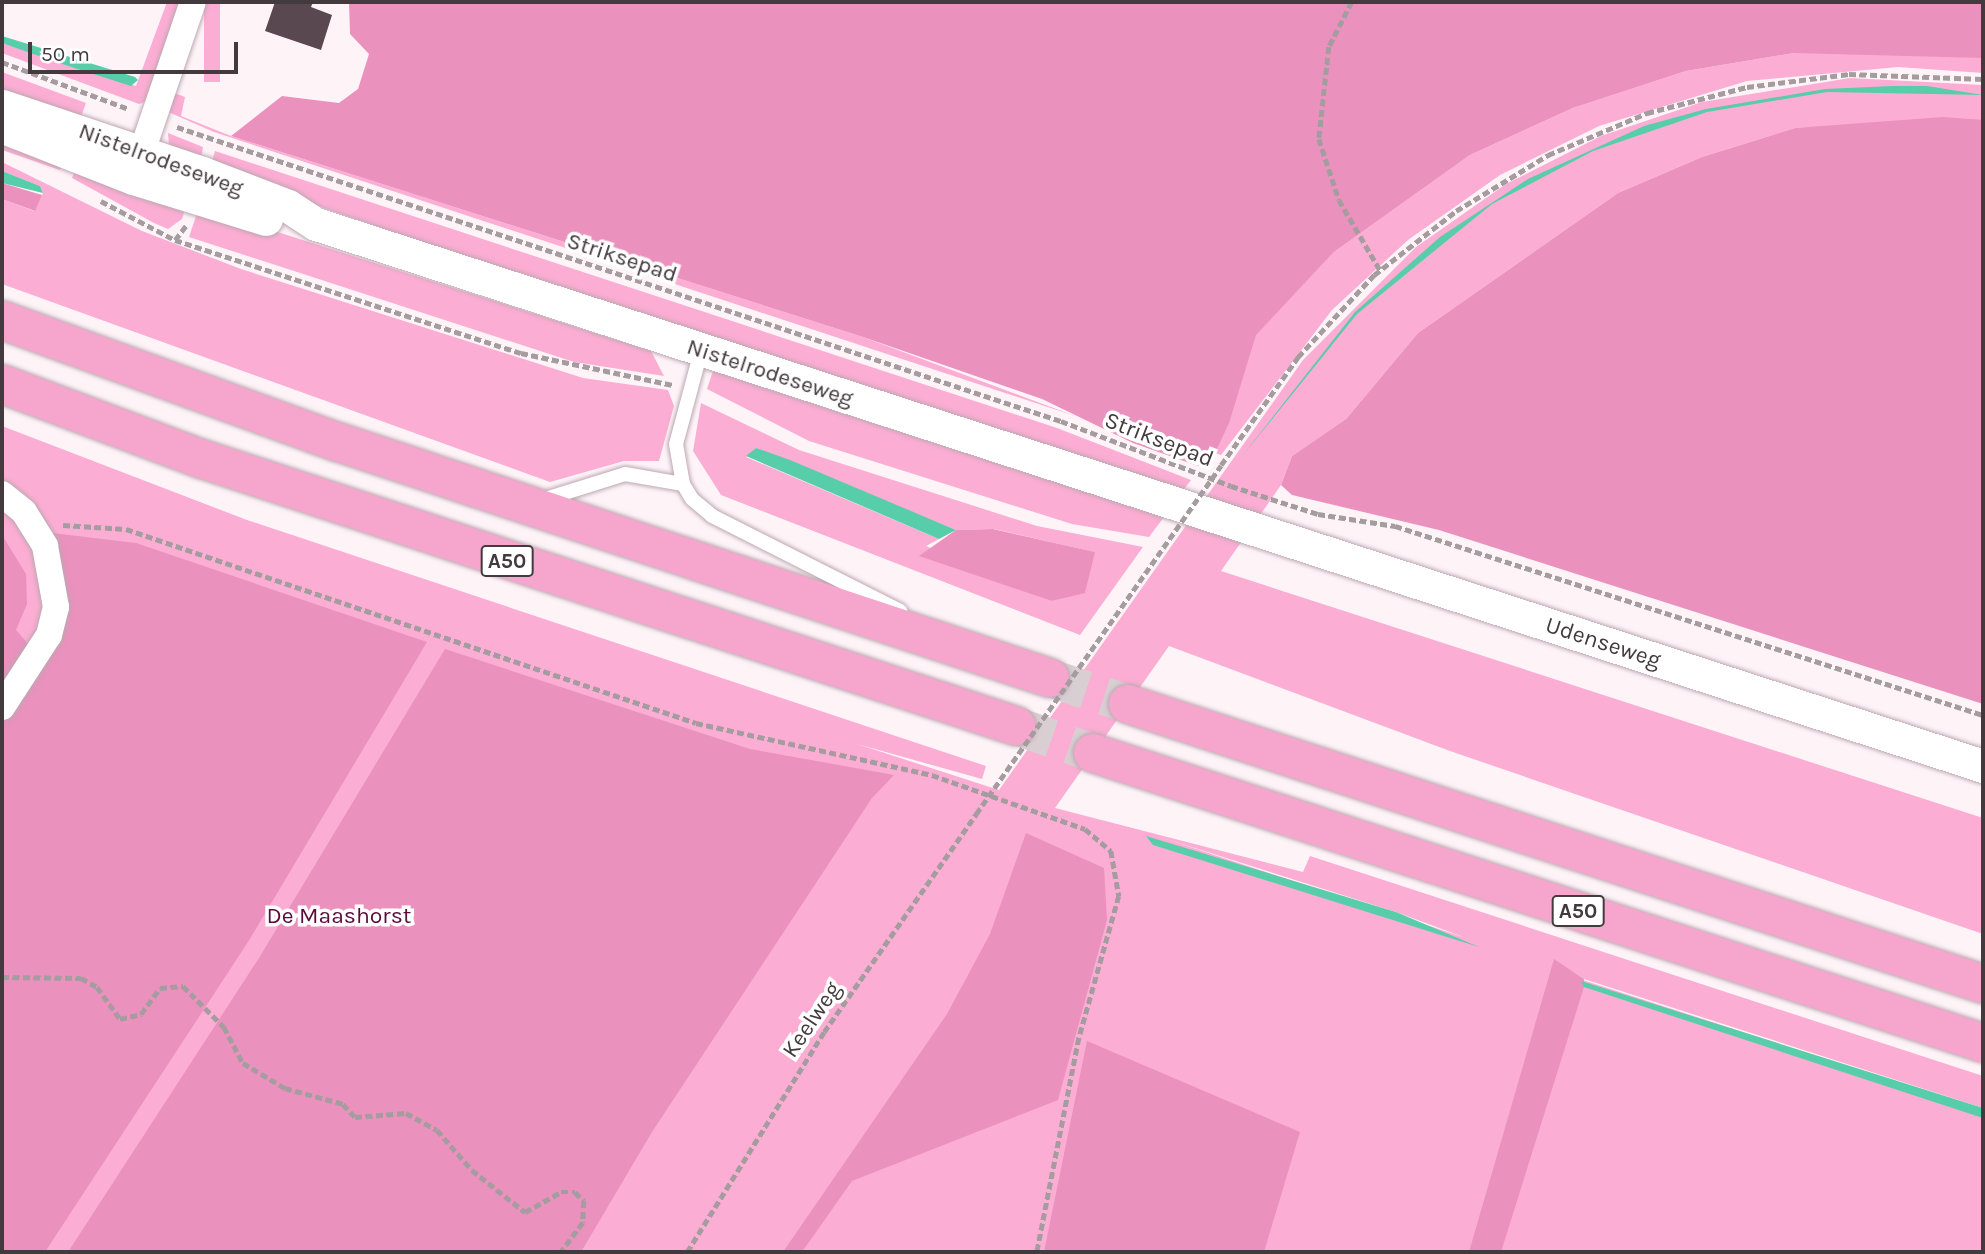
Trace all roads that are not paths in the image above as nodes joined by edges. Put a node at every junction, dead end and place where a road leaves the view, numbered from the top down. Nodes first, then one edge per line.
1 (193, 2) edge
2 (2, 106) edge
3 (2, 126) edge
4 (137, 165) junction
5 (2, 320) edge
6 (701, 351) junction
7 (2, 384) edge
8 (682, 484) junction
9 (2, 494) edge
10 (528, 505) junction
11 (1223, 520) joint
12 (988, 658) junction
13 (1050, 678) tunnel mouth
14 (1128, 704) tunnel mouth
15 (2, 707) edge
16 (1016, 726) tunnel mouth
17 (1093, 752) tunnel mouth
18 (1983, 766) edge
19 (1983, 984) edge
20 (1983, 1043) edge

1 - 4 street
2 - 4 street, Nistelrodeseweg
3 - 4 street, Nistelrodeseweg
4 - 6 street, Nistelrodeseweg
5 - 10 highway
6 - 8 lane
6 - 11 street, Nistelrodeseweg
7 - 16 highway, A50
8 - 10 lane
8 - 12 lane
9 - 15 street
10 - 12 highway
11 - 18 street, Udenseweg
12 - 13 highway
14 - 19 highway, A50
17 - 20 highway, A50

